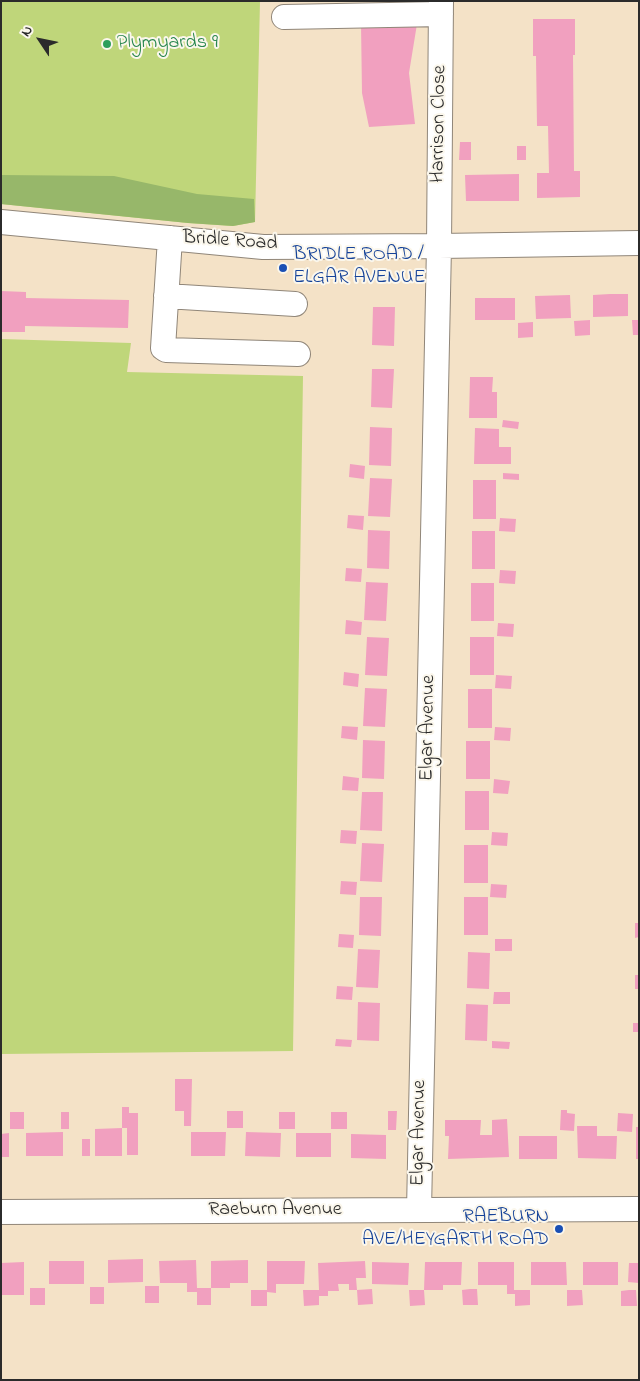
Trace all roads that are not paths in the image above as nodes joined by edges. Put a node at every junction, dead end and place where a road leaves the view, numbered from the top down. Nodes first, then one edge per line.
1 (441, 8) edge
2 (284, 17) dead end
3 (1, 222) edge
4 (170, 238) junction
5 (639, 243) edge
6 (439, 246) junction
7 (166, 296) junction
8 (295, 304) dead end
9 (298, 354) dead end
10 (639, 1209) edge
11 (419, 1210) junction
12 (1, 1212) edge

1 - 2 street
1 - 6 street, Harrison Close
3 - 4 street, Bridle Road
4 - 6 street, Bridle Road
4 - 7 street
5 - 6 street, Bridle Road
6 - 11 street, Elgar Avenue
7 - 8 street
7 - 9 street
10 - 11 street, Raeburn Avenue
11 - 12 street, Raeburn Avenue

